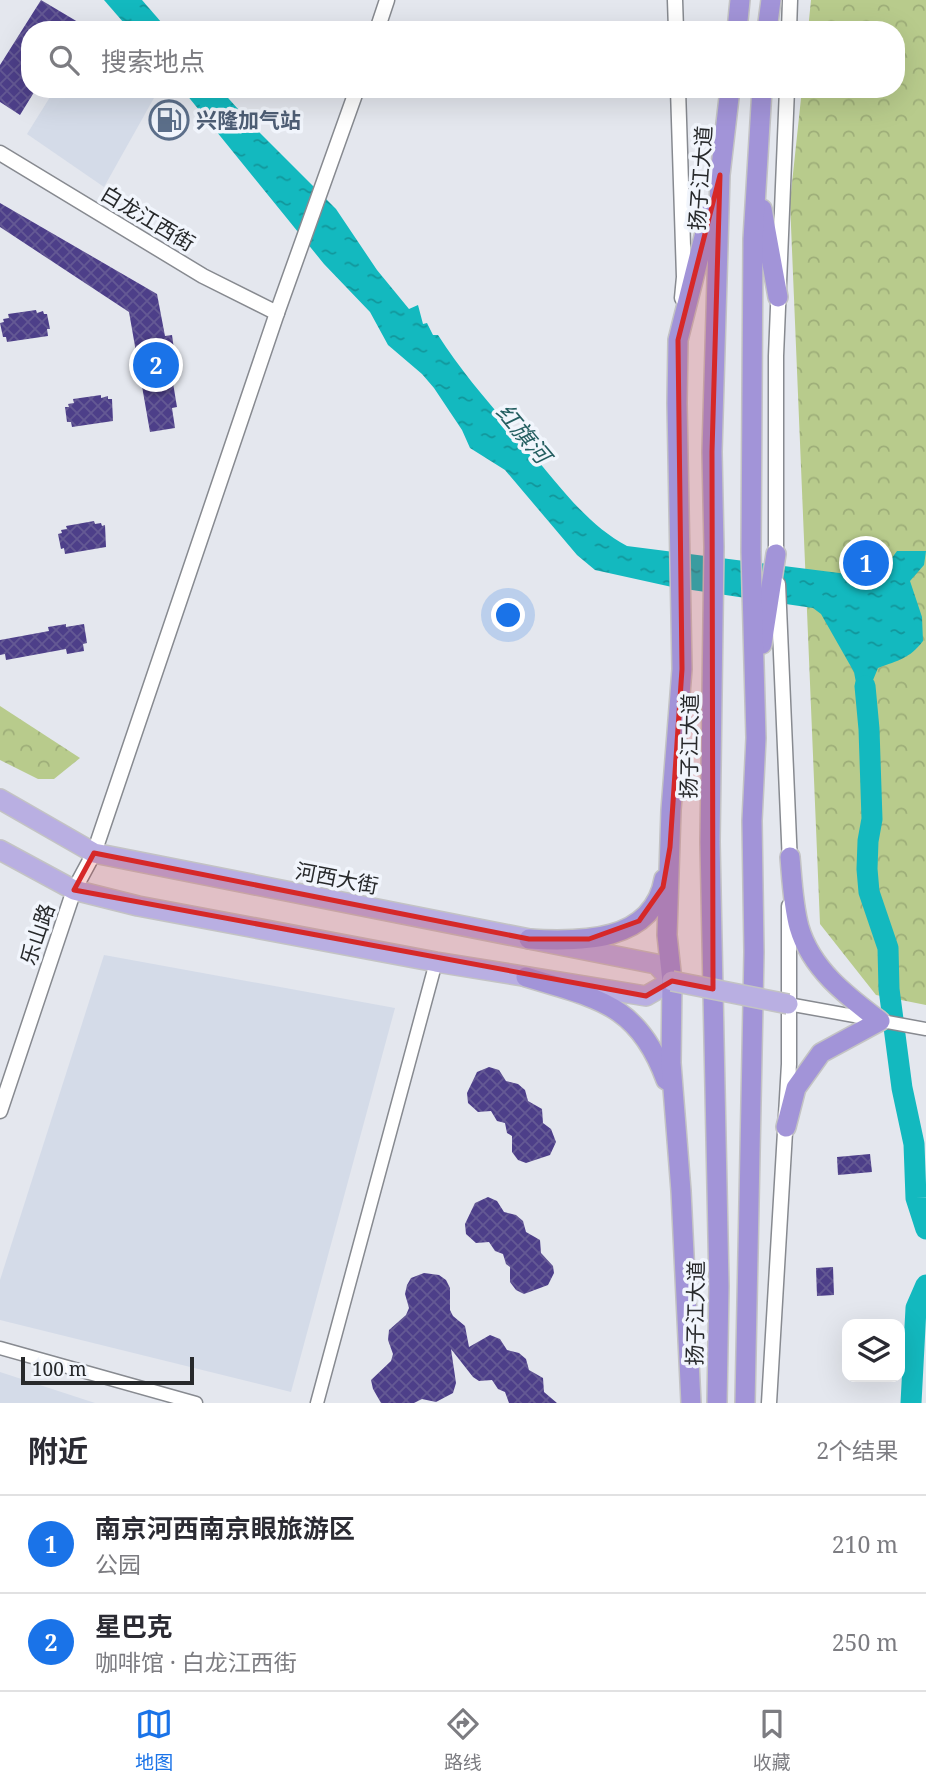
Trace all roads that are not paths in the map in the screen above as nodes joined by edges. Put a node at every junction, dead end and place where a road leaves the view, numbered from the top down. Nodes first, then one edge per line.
1 (387, 0) edge
2 (676, 0) edge
3 (740, 0) edge
4 (771, 0) edge
5 (790, 0) edge
6 (380, 21) edge
7 (676, 21) edge
8 (738, 21) edge
9 (768, 21) edge
10 (789, 21) edge
11 (354, 98) edge
12 (678, 98) edge
13 (729, 98) edge
14 (762, 98) edge
15 (787, 98) edge
16 (0, 153) edge
17 (720, 175) junction
18 (757, 186) junction
19 (778, 297) junction
20 (277, 313) junction
21 (678, 340) junction
22 (776, 554) joint
23 (766, 611) junction
24 (0, 799) edge
25 (670, 846) junction
26 (0, 850) edge
27 (93, 853) junction
28 (790, 857) junction
29 (74, 890) junction
30 (528, 939) junction
31 (436, 962) junction
32 (526, 977) junction
33 (672, 981) junction
34 (788, 1004) junction
35 (880, 1021) junction
36 (926, 1029) edge
37 (674, 1108) junction
38 (0, 1111) edge
39 (786, 1127) junction
40 (0, 1348) edge
41 (196, 1403) edge
42 (317, 1403) edge
43 (691, 1403) edge
44 (717, 1403) edge
45 (746, 1403) edge
46 (769, 1403) edge

1 - 6 street
2 - 7 street
3 - 8 highway
4 - 9 highway
5 - 10 street
11 - 20 street, 乐山路
12 - 21 street
13 - 17 highway, 扬子江大道
14 - 18 highway
15 - 19 street
16 - 20 street, 白龙江西街
17 - 21 highway
17 - 44 highway, 扬子江大道
18 - 19 highway
18 - 23 highway
19 - 22 street
20 - 27 street, 乐山路
21 - 25 highway
22 - 23 highway
23 - 28 street
23 - 45 highway
24 - 27 main road, 河西大街
25 - 30 highway
25 - 33 highway
26 - 29 main road
27 - 29 street, 乐山路
27 - 30 main road, 河西大街
28 - 34 street
28 - 35 highway
29 - 31 main road
29 - 38 street, 乐山路
30 - 33 main road, 河西大街
31 - 32 main road
31 - 42 street
32 - 33 main road
32 - 37 highway
33 - 34 main road, 河西大街, bridge
33 - 37 highway
34 - 35 street, 河西大街
34 - 39 street
35 - 36 street, 河西大街
35 - 39 highway
37 - 43 highway
39 - 46 street
40 - 41 street

